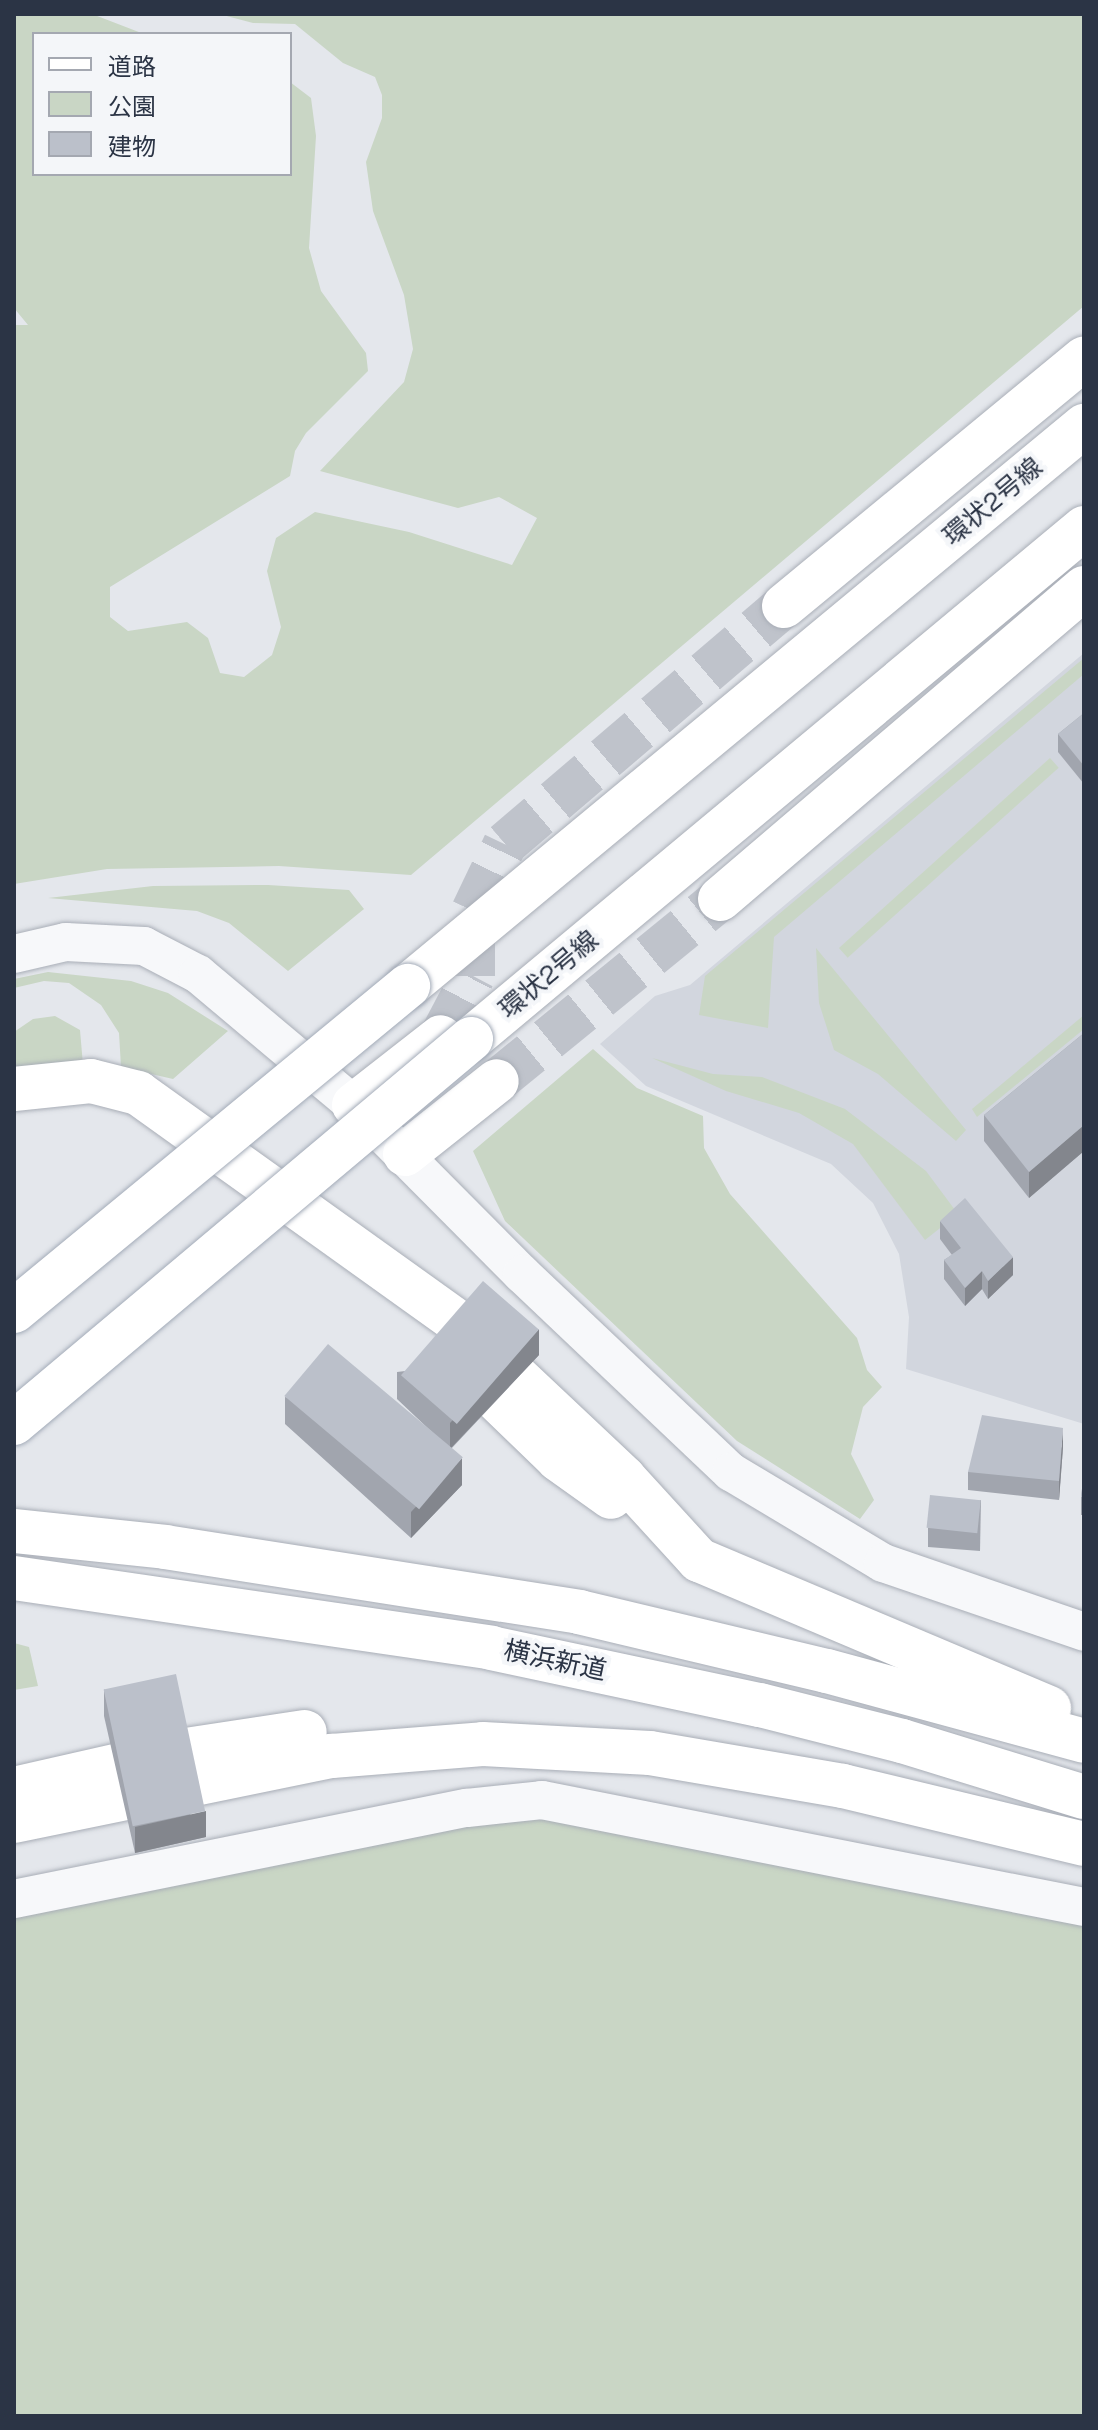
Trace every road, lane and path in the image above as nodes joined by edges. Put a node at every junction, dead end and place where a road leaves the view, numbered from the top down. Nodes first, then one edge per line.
1 (1084, 359) edge
2 (1084, 426) edge
3 (1084, 528) edge
4 (1084, 588) edge
5 (784, 606) tunnel mouth
6 (720, 899) tunnel mouth
7 (14, 954) edge
8 (456, 1038) junction
9 (497, 1081) tunnel mouth
10 (14, 1089) edge
11 (354, 1105) junction
12 (405, 1154) junction
13 (14, 1311) edge
14 (454, 1339) edge
15 (507, 1389) edge
16 (14, 1423) edge
17 (14, 1531) edge
18 (14, 1578) edge
19 (1084, 1632) edge
20 (1084, 1723) edge
21 (1084, 1741) edge
22 (425, 1748) junction
23 (14, 1789) edge
24 (1084, 1797) edge
25 (14, 1821) edge
26 (1084, 1844) edge
27 (14, 1899) edge
28 (1084, 1907) edge

1 - 5 main road
2 - 13 main road, 環状2号線, bridge
3 - 8 main road, 環状2号線
4 - 6 main road
7 - 11 street
8 - 11 main road
8 - 16 main road, 環状2号線, bridge
9 - 12 main road
10 - 14 main road
11 - 12 street
12 - 19 street
15 - 20 main road
17 - 21 main road, 横浜新道
18 - 24 main road, 横浜新道
22 - 23 main road
22 - 25 main road
22 - 26 main road
27 - 28 street

